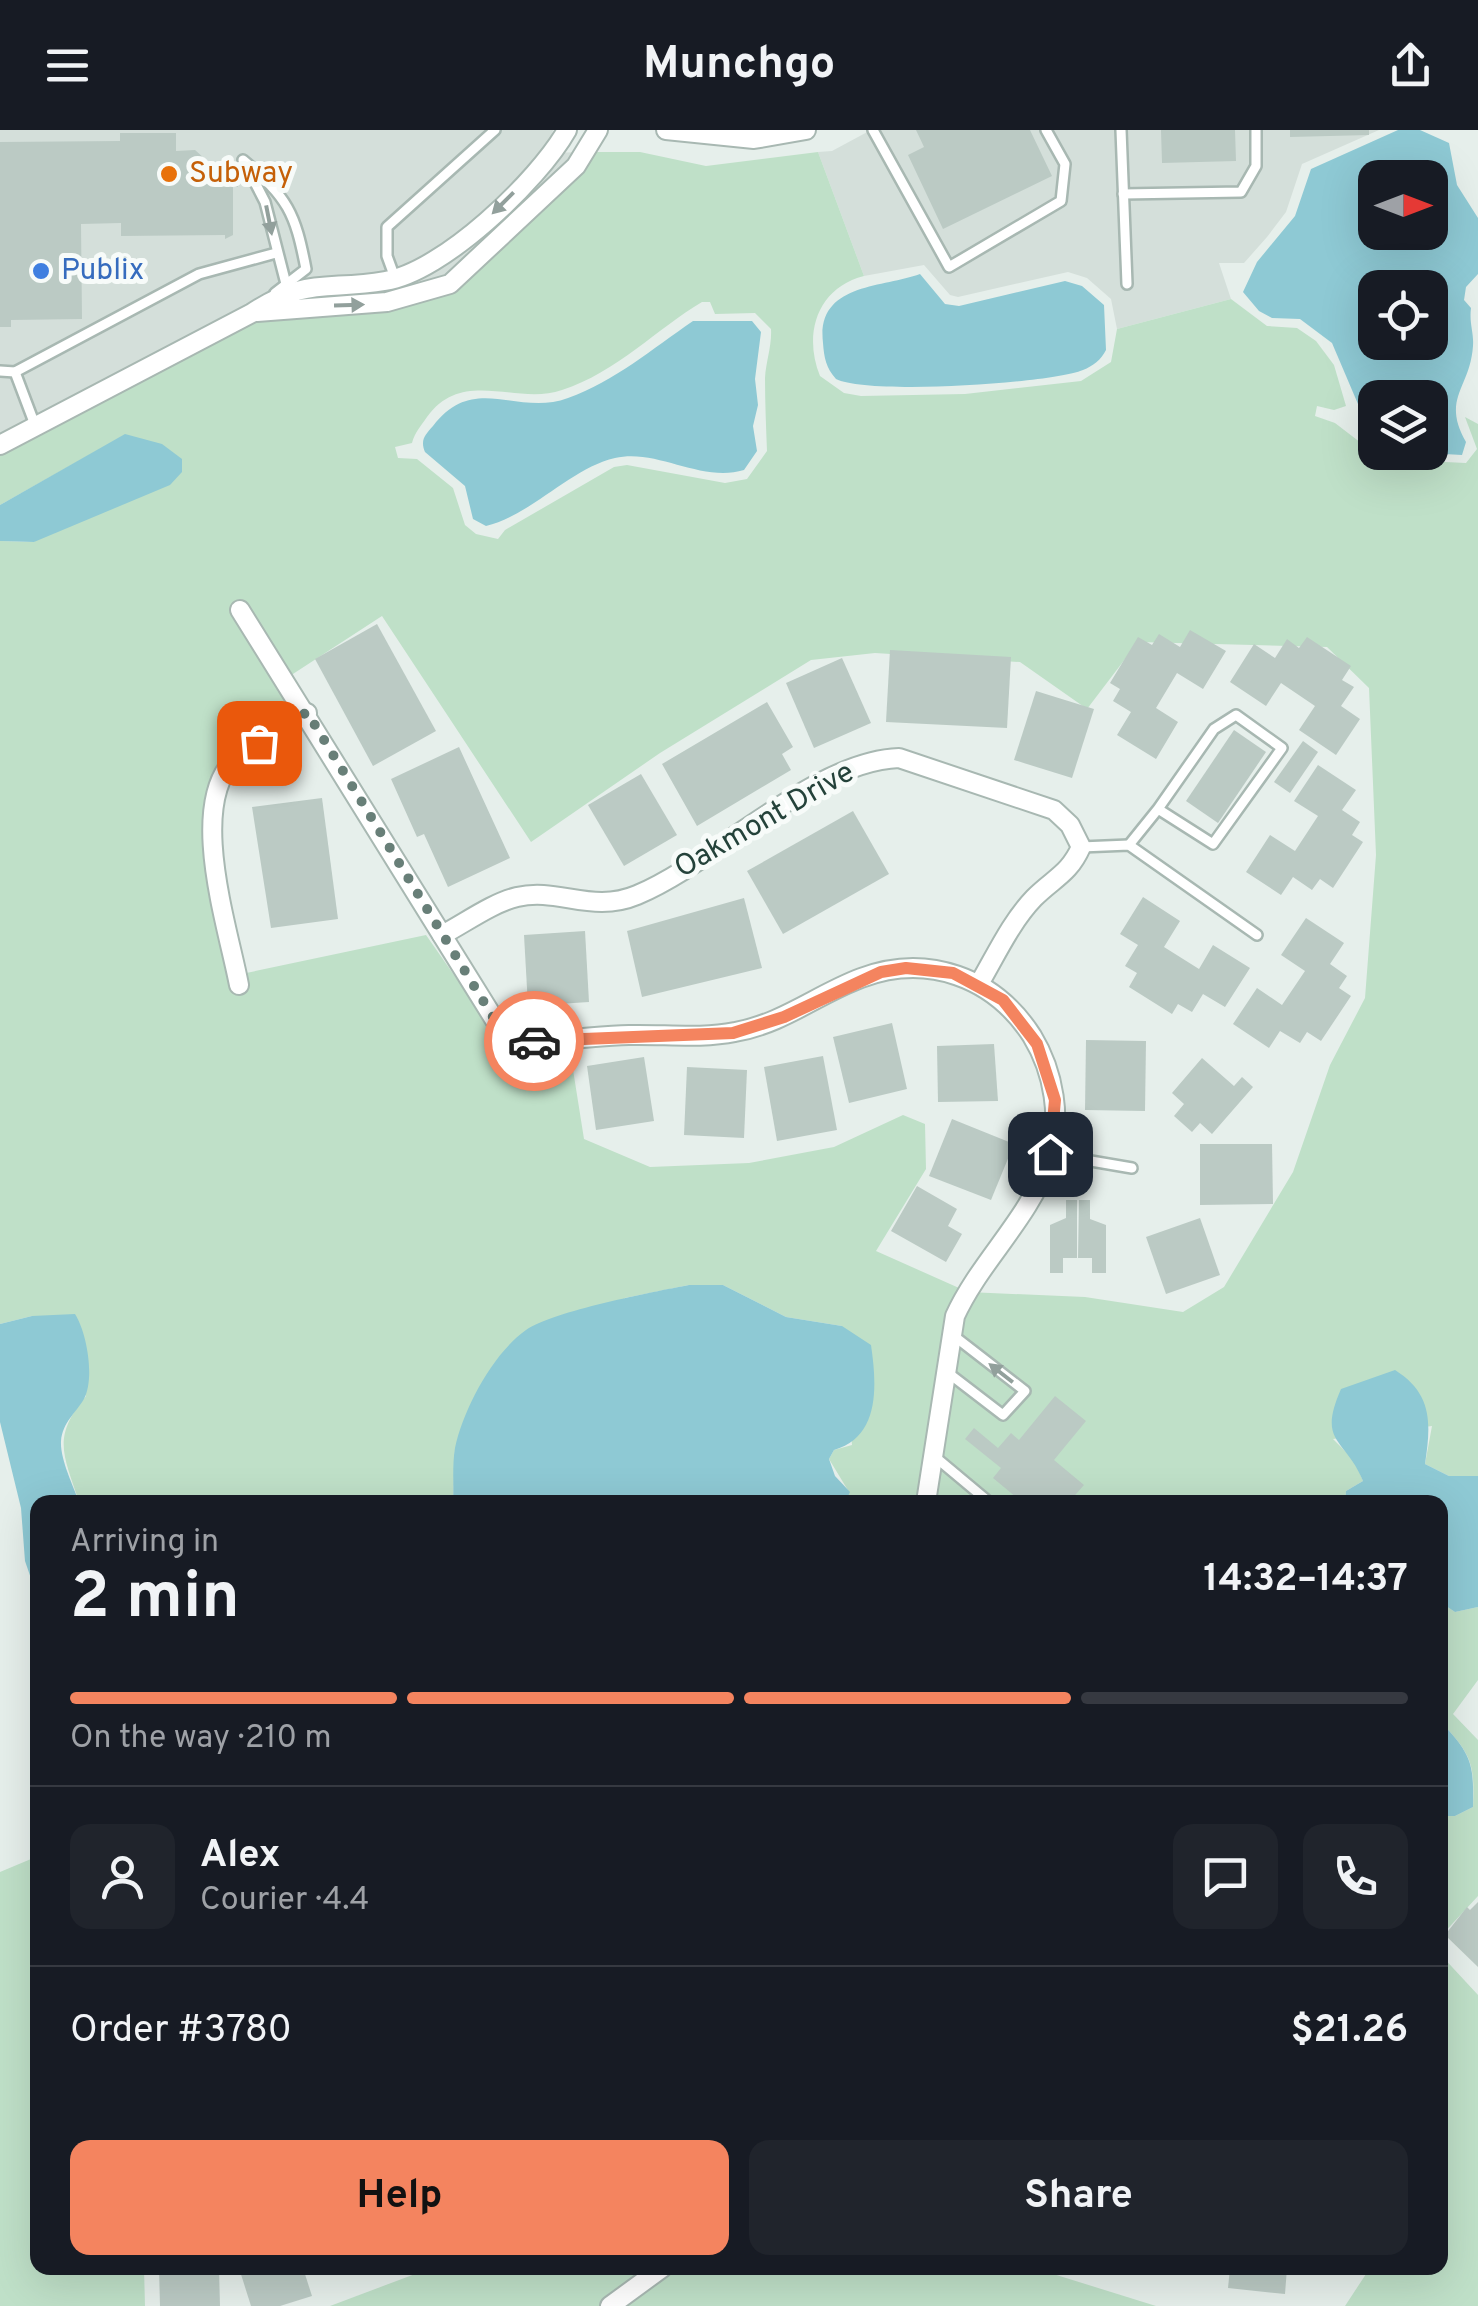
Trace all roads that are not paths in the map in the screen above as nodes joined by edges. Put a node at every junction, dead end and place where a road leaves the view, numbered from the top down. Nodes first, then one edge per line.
1 (496, 130) edge
2 (567, 130) edge
3 (598, 130) edge
4 (666, 130) edge
5 (806, 130) edge
6 (873, 130) edge
7 (1046, 130) edge
8 (1121, 130) edge
9 (1256, 130) edge
10 (1124, 194) junction
11 (276, 254) junction
12 (396, 279) junction
13 (286, 284) junction
14 (1127, 284) dead end
15 (404, 298) junction
16 (252, 313) junction
17 (0, 371) edge
18 (14, 372) junction
19 (36, 426) junction
20 (0, 445) edge
21 (240, 610) dead end
22 (307, 712) junction
23 (1158, 809) junction
24 (1129, 846) junction
25 (1081, 847) junction
26 (442, 935) junction
27 (1258, 935) dead end
28 (979, 984) junction
29 (239, 985) dead end
30 (1050, 1154) junction
31 (1132, 1168) dead end
32 (951, 1334) junction
33 (948, 1372) junction
34 (934, 1456) junction
35 (927, 1495) edge
36 (977, 1495) edge
37 (652, 2275) edge
38 (610, 2306) edge

1 - 12 lane
2 -> 12 street
3 - 15 street
4 - 5 street
6 - 7 lane
8 - 10 lane
9 - 10 lane
10 - 14 lane
11 - 13 lane
13 -> 11 lane
11 - 18 lane
12 - 15 lane
12 - 16 street
13 - 16 lane
16 -> 15 street
16 - 19 street
17 - 18 lane
18 - 19 lane
19 - 20 street
21 - 22 street
22 - 26 street
22 - 29 street
23 - 23 lane
23 - 24 lane
24 - 25 lane
24 - 27 lane
25 - 26 street, Oakmont Drive
25 - 28 street
26 - 28 street
28 - 30 street
30 - 31 lane
30 - 32 street
32 - 33 street
33 -> 32 lane
33 - 34 street
34 - 35 street
34 - 36 lane
37 - 38 street

